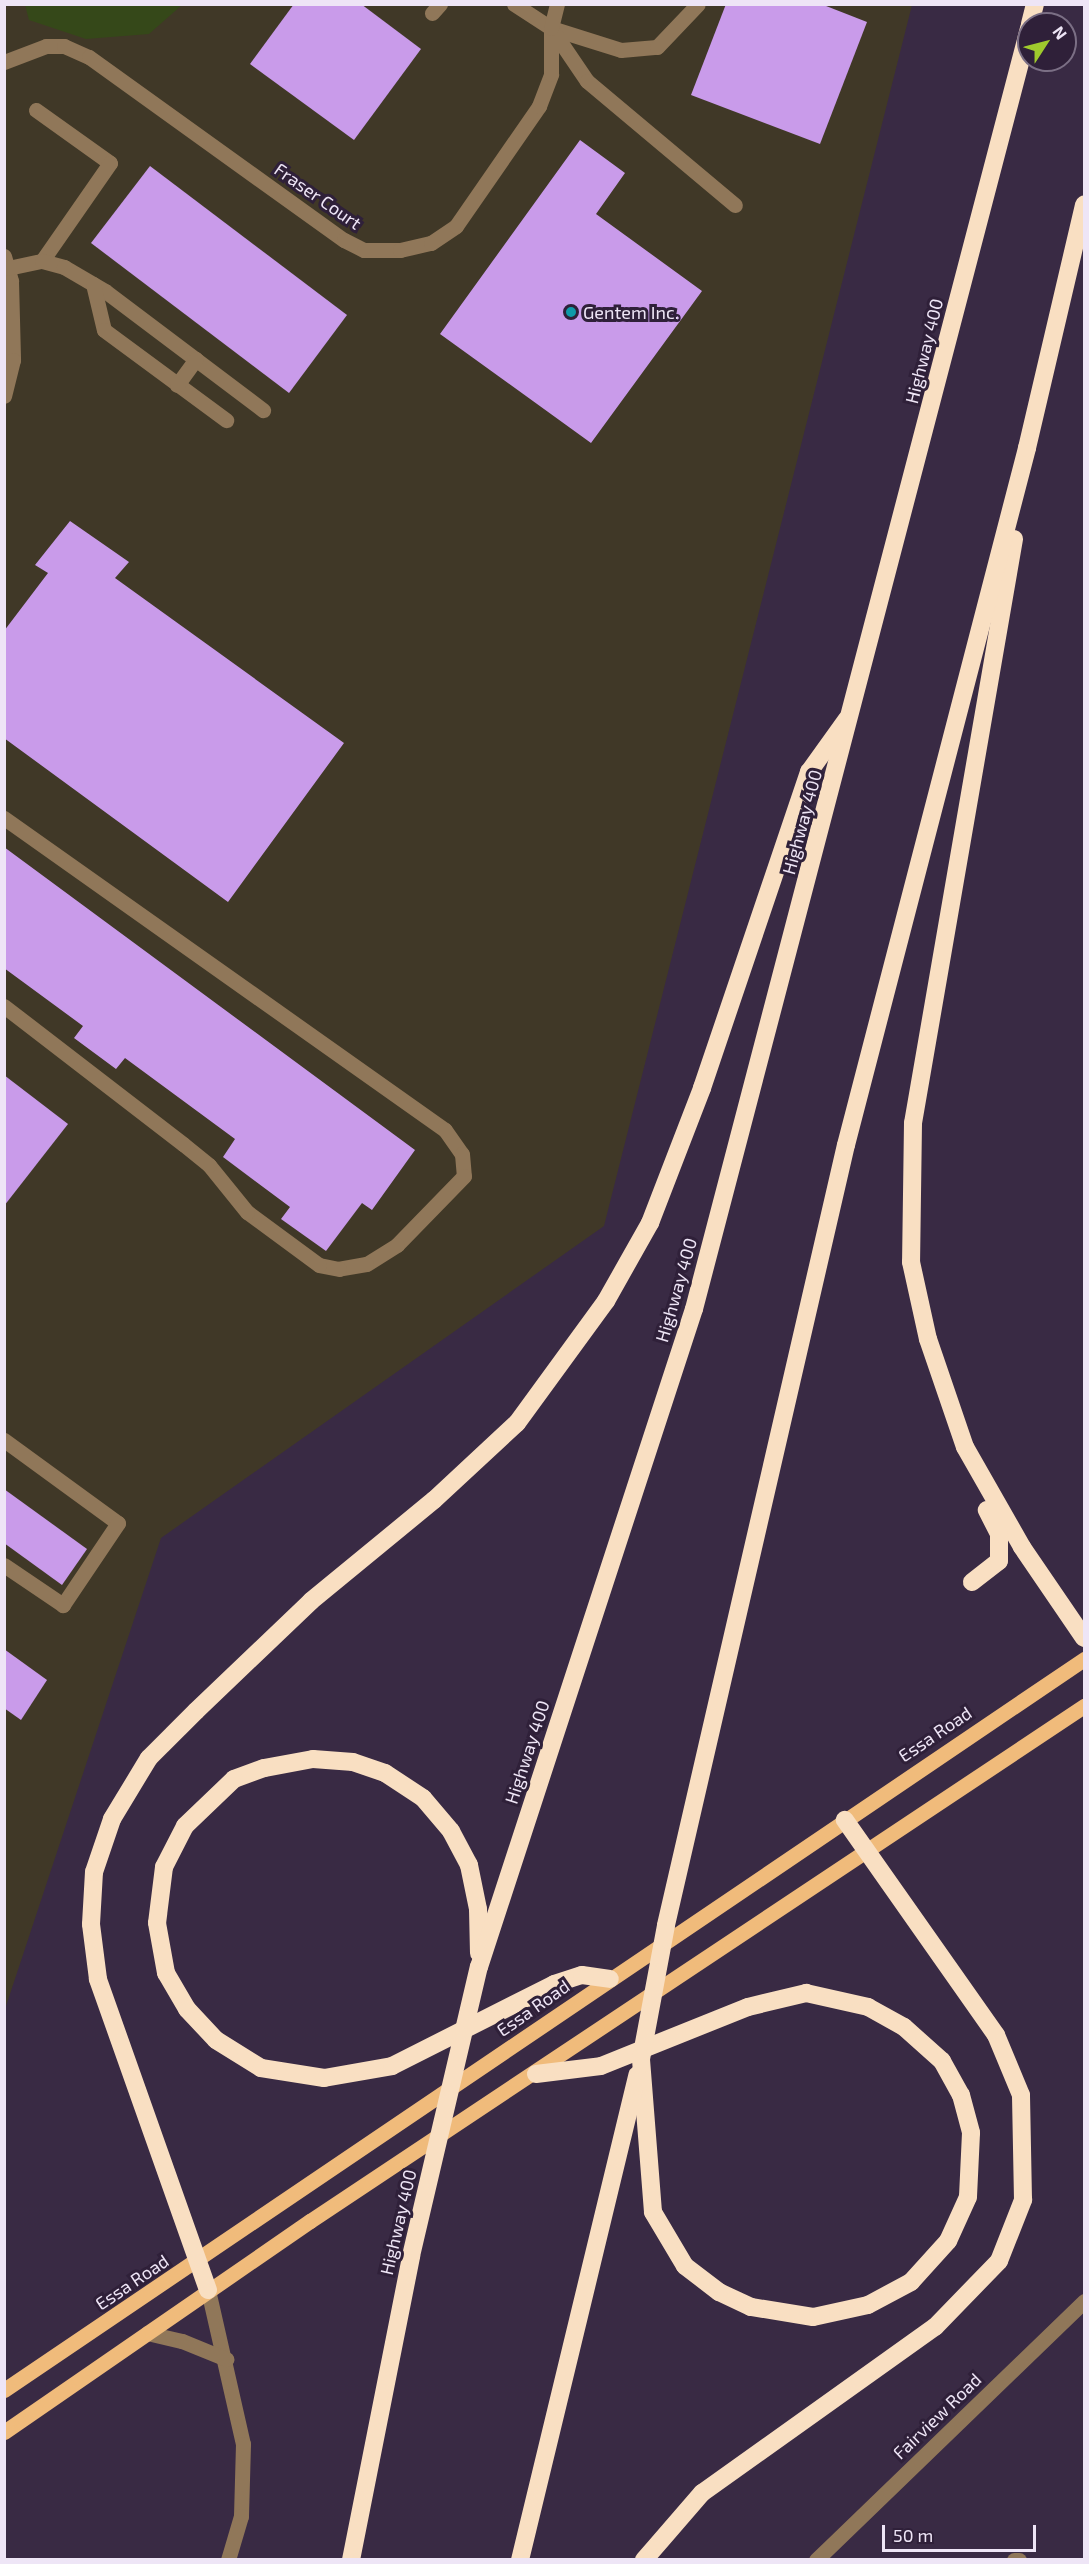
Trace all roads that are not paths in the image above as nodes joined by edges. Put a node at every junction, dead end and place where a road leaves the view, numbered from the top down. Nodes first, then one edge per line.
1 (514, 4) edge
2 (557, 4) edge
3 (698, 4) edge
4 (551, 28) junction
5 (4, 62) edge
6 (1018, 72) edge
7 (36, 111) dead end
8 (735, 205) dead end
9 (1084, 205) edge
10 (42, 261) junction
11 (6, 262) edge
12 (93, 284) junction
13 (196, 359) junction
14 (177, 385) junction
15 (4, 396) edge
16 (263, 410) dead end
17 (226, 420) dead end
18 (1027, 448) junction
19 (854, 711) junction
20 (4, 818) edge
21 (4, 1006) edge
22 (4, 1440) edge
23 (965, 1447) junction
24 (4, 1565) edge
25 (972, 1582) dead end
26 (1084, 1638) edge
27 (1084, 1659) edge
28 (1084, 1706) edge
29 (845, 1820) junction
30 (869, 1852) junction
31 (479, 1967) junction
32 (610, 1979) junction
33 (641, 2059) junction
34 (536, 2074) junction
35 (198, 2261) junction
36 (208, 2290) junction
37 (1084, 2301) edge
38 (147, 2333) junction
39 (226, 2360) junction
40 (4, 2390) edge
41 (4, 2432) edge
42 (228, 2559) edge
43 (351, 2559) edge
44 (520, 2559) edge
45 (644, 2559) edge
46 (816, 2559) edge
47 (1014, 2559) edge
48 (1019, 2559) edge

1 - 4 street
2 - 4 street, Fraser Court
3 - 4 street
4 - 5 street, Fraser Court
4 - 8 street
6 - 19 highway, Highway 400
7 - 10 street
9 - 18 highway
10 - 11 street
10 - 12 street
11 - 15 street
12 - 13 street
12 - 14 street
13 - 14 street
13 - 16 street
14 - 17 street
18 - 23 highway
18 - 33 highway, bridge
19 - 31 highway, Highway 400
19 - 35 highway
20 - 21 street
22 - 24 street
23 - 25 highway
23 - 26 highway
27 - 29 main road, Essa Road
28 - 30 main road
29 - 30 highway
29 - 32 main road, Essa Road
30 - 34 main road
30 - 45 highway
31 - 32 highway
31 - 43 highway, Highway 400, bridge
32 - 35 main road, Essa Road
33 - 34 highway
33 - 44 highway
34 - 36 main road
35 - 36 highway
35 - 40 main road, Essa Road
36 - 38 main road
36 - 39 street
37 - 46 street, Fairview Road
38 - 39 street
38 - 41 main road
39 - 42 street
47 - 48 street

